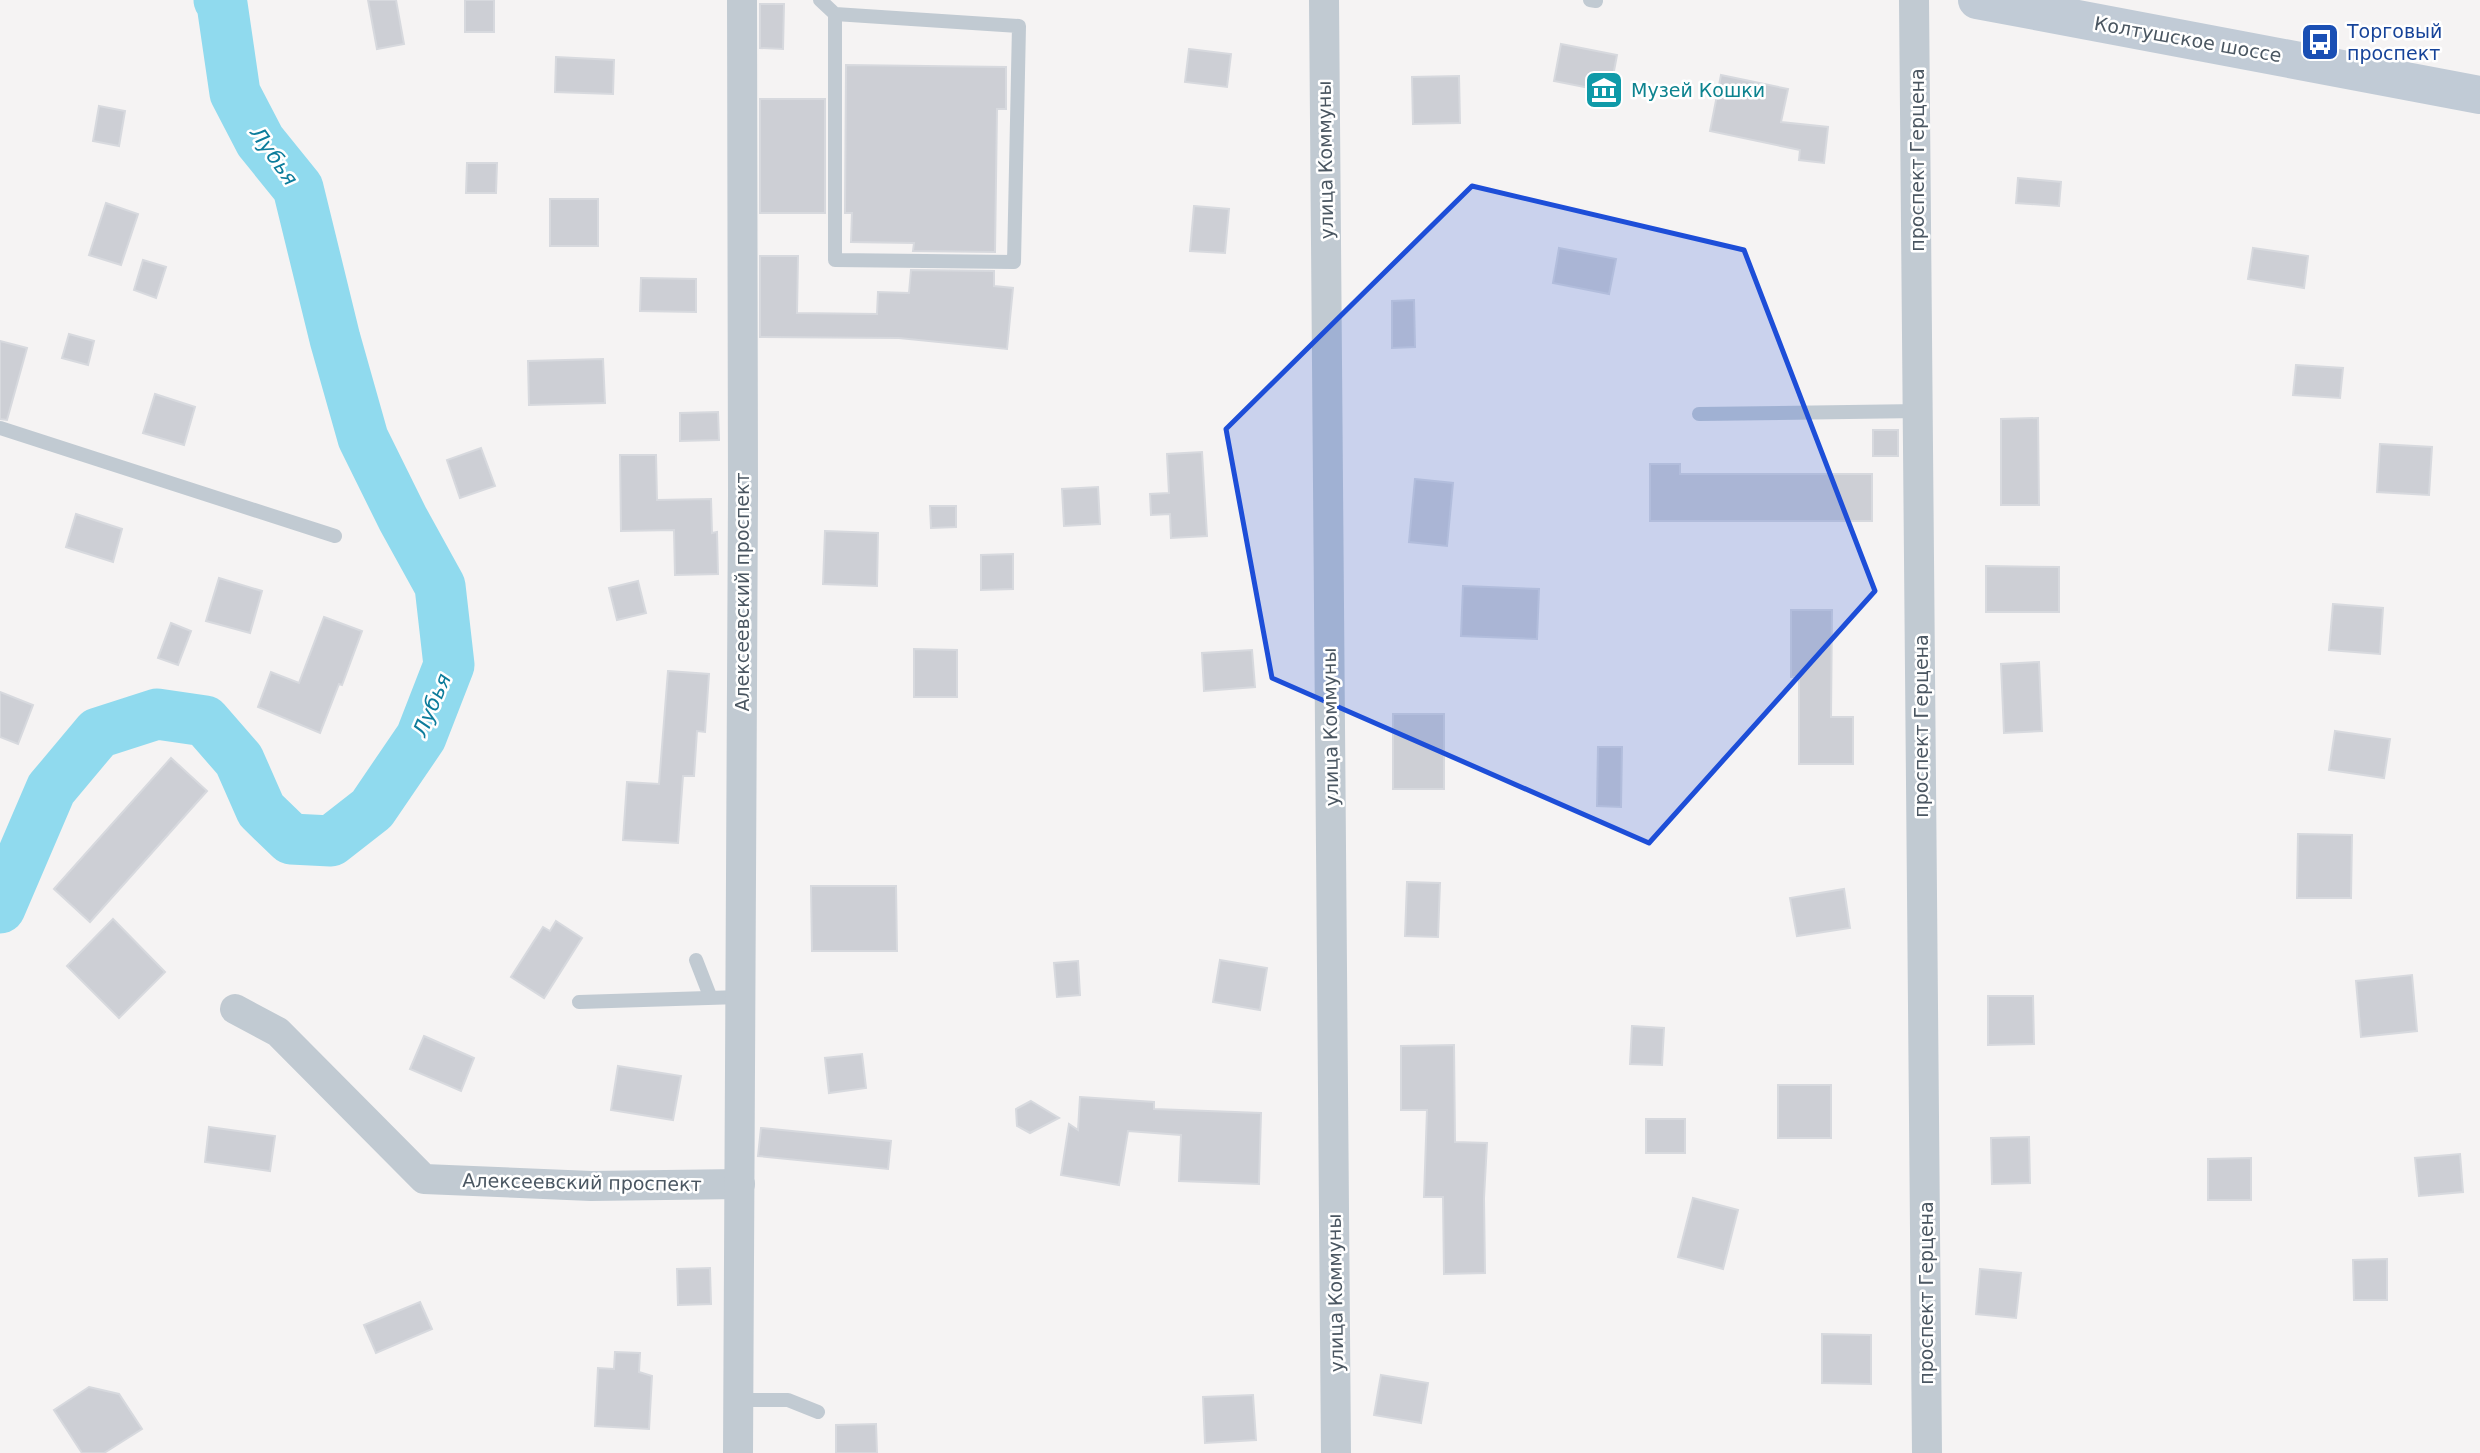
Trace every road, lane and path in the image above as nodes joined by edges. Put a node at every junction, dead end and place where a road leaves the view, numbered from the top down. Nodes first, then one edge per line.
1 (742, 0) edge
2 (820, 0) edge
3 (1324, 0) edge
4 (1914, 0) edge
5 (1977, 0) edge
6 (835, 15) junction
7 (2480, 95) edge
8 (1919, 411) junction
9 (1699, 414) dead end
10 (0, 428) edge
11 (335, 536) dead end
12 (696, 960) dead end
13 (710, 996) junction
14 (740, 997) junction
15 (579, 1002) dead end
16 (235, 1009) dead end
17 (740, 1184) junction
18 (738, 1400) junction
19 (818, 1412) dead end
20 (738, 1453) edge
21 (1336, 1453) edge
22 (1927, 1453) edge

1 - 14 street, Алексеевский проспект
2 - 6 lane
3 - 21 street, улица Коммуны
4 - 8 street, проспект Герцена
5 - 7 main road, Колтушское шоссе
6 - 6 lane
8 - 9 lane
8 - 22 street, проспект Герцена
10 - 11 lane
12 - 13 lane
13 - 14 lane
13 - 15 lane
14 - 17 street, Алексеевский проспект
16 - 17 street, Алексеевский проспект
17 - 18 street, Алексеевский проспект
18 - 19 lane
18 - 20 street, Алексеевский проспект

